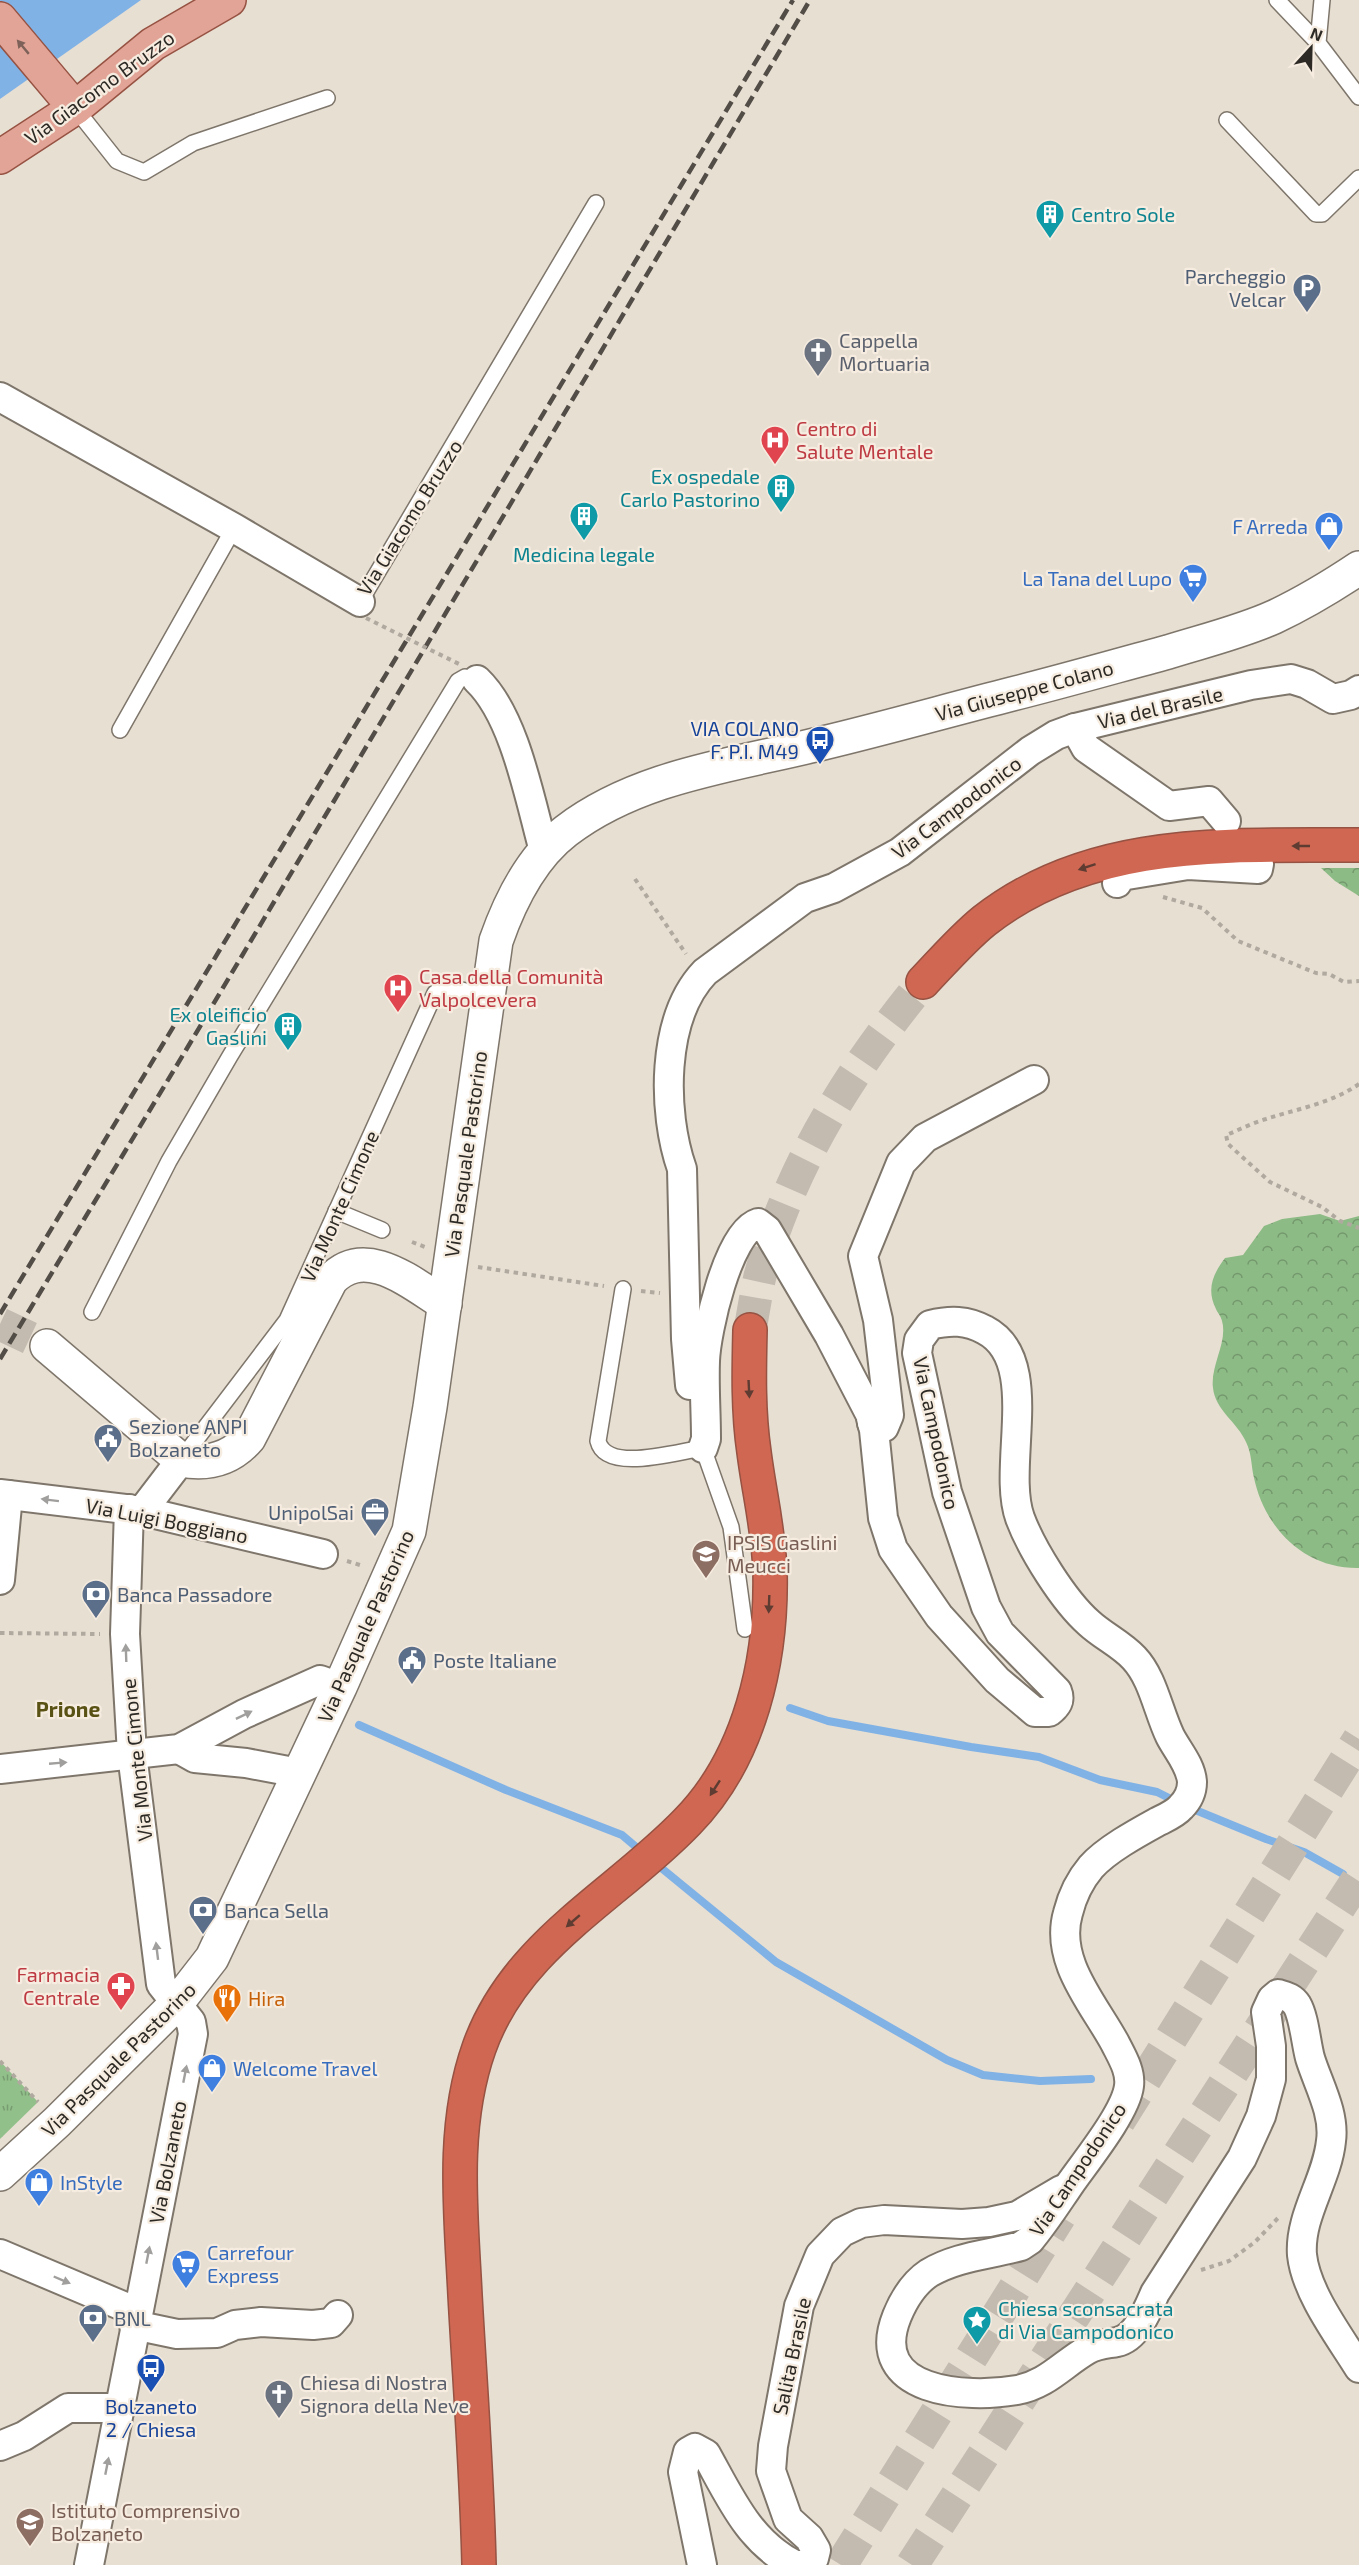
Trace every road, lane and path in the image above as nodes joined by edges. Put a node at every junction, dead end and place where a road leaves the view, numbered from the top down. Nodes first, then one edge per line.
1 (229, 0) edge
2 (1277, 0) edge
3 (1322, 0) edge
4 (0, 19) edge
5 (1318, 43) junction
6 (1359, 97) edge
7 (327, 98) dead end
8 (75, 108) junction
9 (1227, 120) dead end
10 (0, 158) edge
11 (1359, 178) edge
12 (596, 203) dead end
13 (0, 397) edge
14 (234, 528) junction
15 (1359, 568) edge
16 (363, 610) junction
17 (468, 672) junction
18 (1359, 690) edge
19 (1075, 728) junction
20 (120, 730) dead end
21 (1226, 821) dead end
22 (1359, 845) edge
23 (537, 862) junction
24 (1259, 864) dead end
25 (635, 879) dead end
26 (1117, 883) dead end
27 (1158, 896) dead end
28 (1359, 981) edge
29 (923, 982) tunnel mouth
30 (487, 998) junction
31 (685, 999) junction
32 (1034, 1080) dead end
33 (1359, 1084) edge
34 (336, 1211) junction
35 (1359, 1228) edge
36 (382, 1230) dead end
37 (451, 1263) junction
38 (623, 1289) junction
39 (685, 1296) junction
40 (445, 1304) junction
41 (92, 1312) dead end
42 (750, 1330) tunnel mouth
43 (47, 1346) tunnel mouth
44 (872, 1423) junction
45 (703, 1448) junction
46 (185, 1455) junction
47 (4, 1494) edge
48 (136, 1510) junction
49 (336, 1558) joint
50 (371, 1568) dead end
51 (0, 1580) edge
52 (745, 1629) dead end
53 (0, 1633) edge
54 (125, 1634) junction
55 (340, 1687) junction
56 (179, 1749) junction
57 (132, 1754) junction
58 (0, 1769) edge
59 (299, 1773) junction
60 (177, 2003) junction
61 (0, 2061) edge
62 (57, 2122) junction
63 (0, 2174) edge
64 (1068, 2186) junction
65 (1316, 2194) junction
66 (4, 2256) edge
67 (1196, 2273) dead end
68 (338, 2315) dead end
69 (136, 2318) junction
70 (1359, 2368) edge
71 (118, 2408) junction
72 (0, 2446) edge
73 (88, 2565) edge
74 (479, 2565) edge
75 (702, 2565) edge
76 (795, 2565) edge
77 (803, 2565) edge

1 - 8 main road, Via Giacomo Bruzzo
2 - 5 lane
3 - 5 lane
8 -> 4 main road
5 - 6 lane
7 - 8 lane
8 - 10 main road, Via Giacomo Bruzzo
9 - 11 lane
12 - 16 lane, Via Giacomo Bruzzo
13 - 14 street, Via Giacomo Bruzzo
14 - 16 street, Via Giacomo Bruzzo
14 - 20 lane
15 - 23 main road, Via Giuseppe Colano
16 - 17 path, bridge
17 - 23 street
17 - 41 lane
18 - 19 street, Via del Brasile
19 - 21 street, Via del Brasile
19 - 31 street, Via Campodonico
22 -> 29 highway
23 - 30 main road, Via Pasquale Pastorino
24 - 26 street
25 - 31 path
27 - 28 path
30 - 34 lane, Via Monte Cimone
30 - 37 main road, Via Pasquale Pastorino
31 - 39 street, Via Campodonico
32 - 44 street
33 - 35 path
34 - 36 lane
34 - 46 lane, Via Monte Cimone
37 - 38 path
37 - 40 main road, Via Pasquale Pastorino
38 - 39 path
38 - 45 lane
39 - 45 street, Via Campodonico
40 - 46 main road
40 - 55 main road, Via Pasquale Pastorino
42 -> 74 highway
43 - 46 main road
44 - 45 street, Via Campodonico
44 - 64 street, Via Campodonico
45 - 52 lane, Via Campodonico
46 - 48 street, Via Monte Cimone
48 -> 47 street, Via Luigi Boggiano
47 - 51 street
48 - 49 street, Via Luigi Boggiano
48 - 54 street, Via Monte Cimone
49 - 50 path
53 - 54 path
57 -> 54 street, Via Monte Cimone
56 -> 55 street
55 - 59 main road, Via Pasquale Pastorino
56 - 57 street
56 - 59 street
58 -> 57 street
60 -> 57 street, Via Monte Cimone
59 - 60 main road, Via Pasquale Pastorino
60 - 62 main road, Via Pasquale Pastorino
69 -> 60 street, Via Bolzaneto
61 - 62 path
62 - 63 main road, Via Pasquale Pastorino
64 - 65 street, Via Campodonico
64 - 77 street, Salita Brasile
65 - 67 path
65 - 70 street, Via Campodonico
66 -> 69 street
68 - 69 street
69 - 71 street, Via Bolzaneto
71 - 72 street
73 -> 71 street, Via Bolzaneto
75 - 76 street

